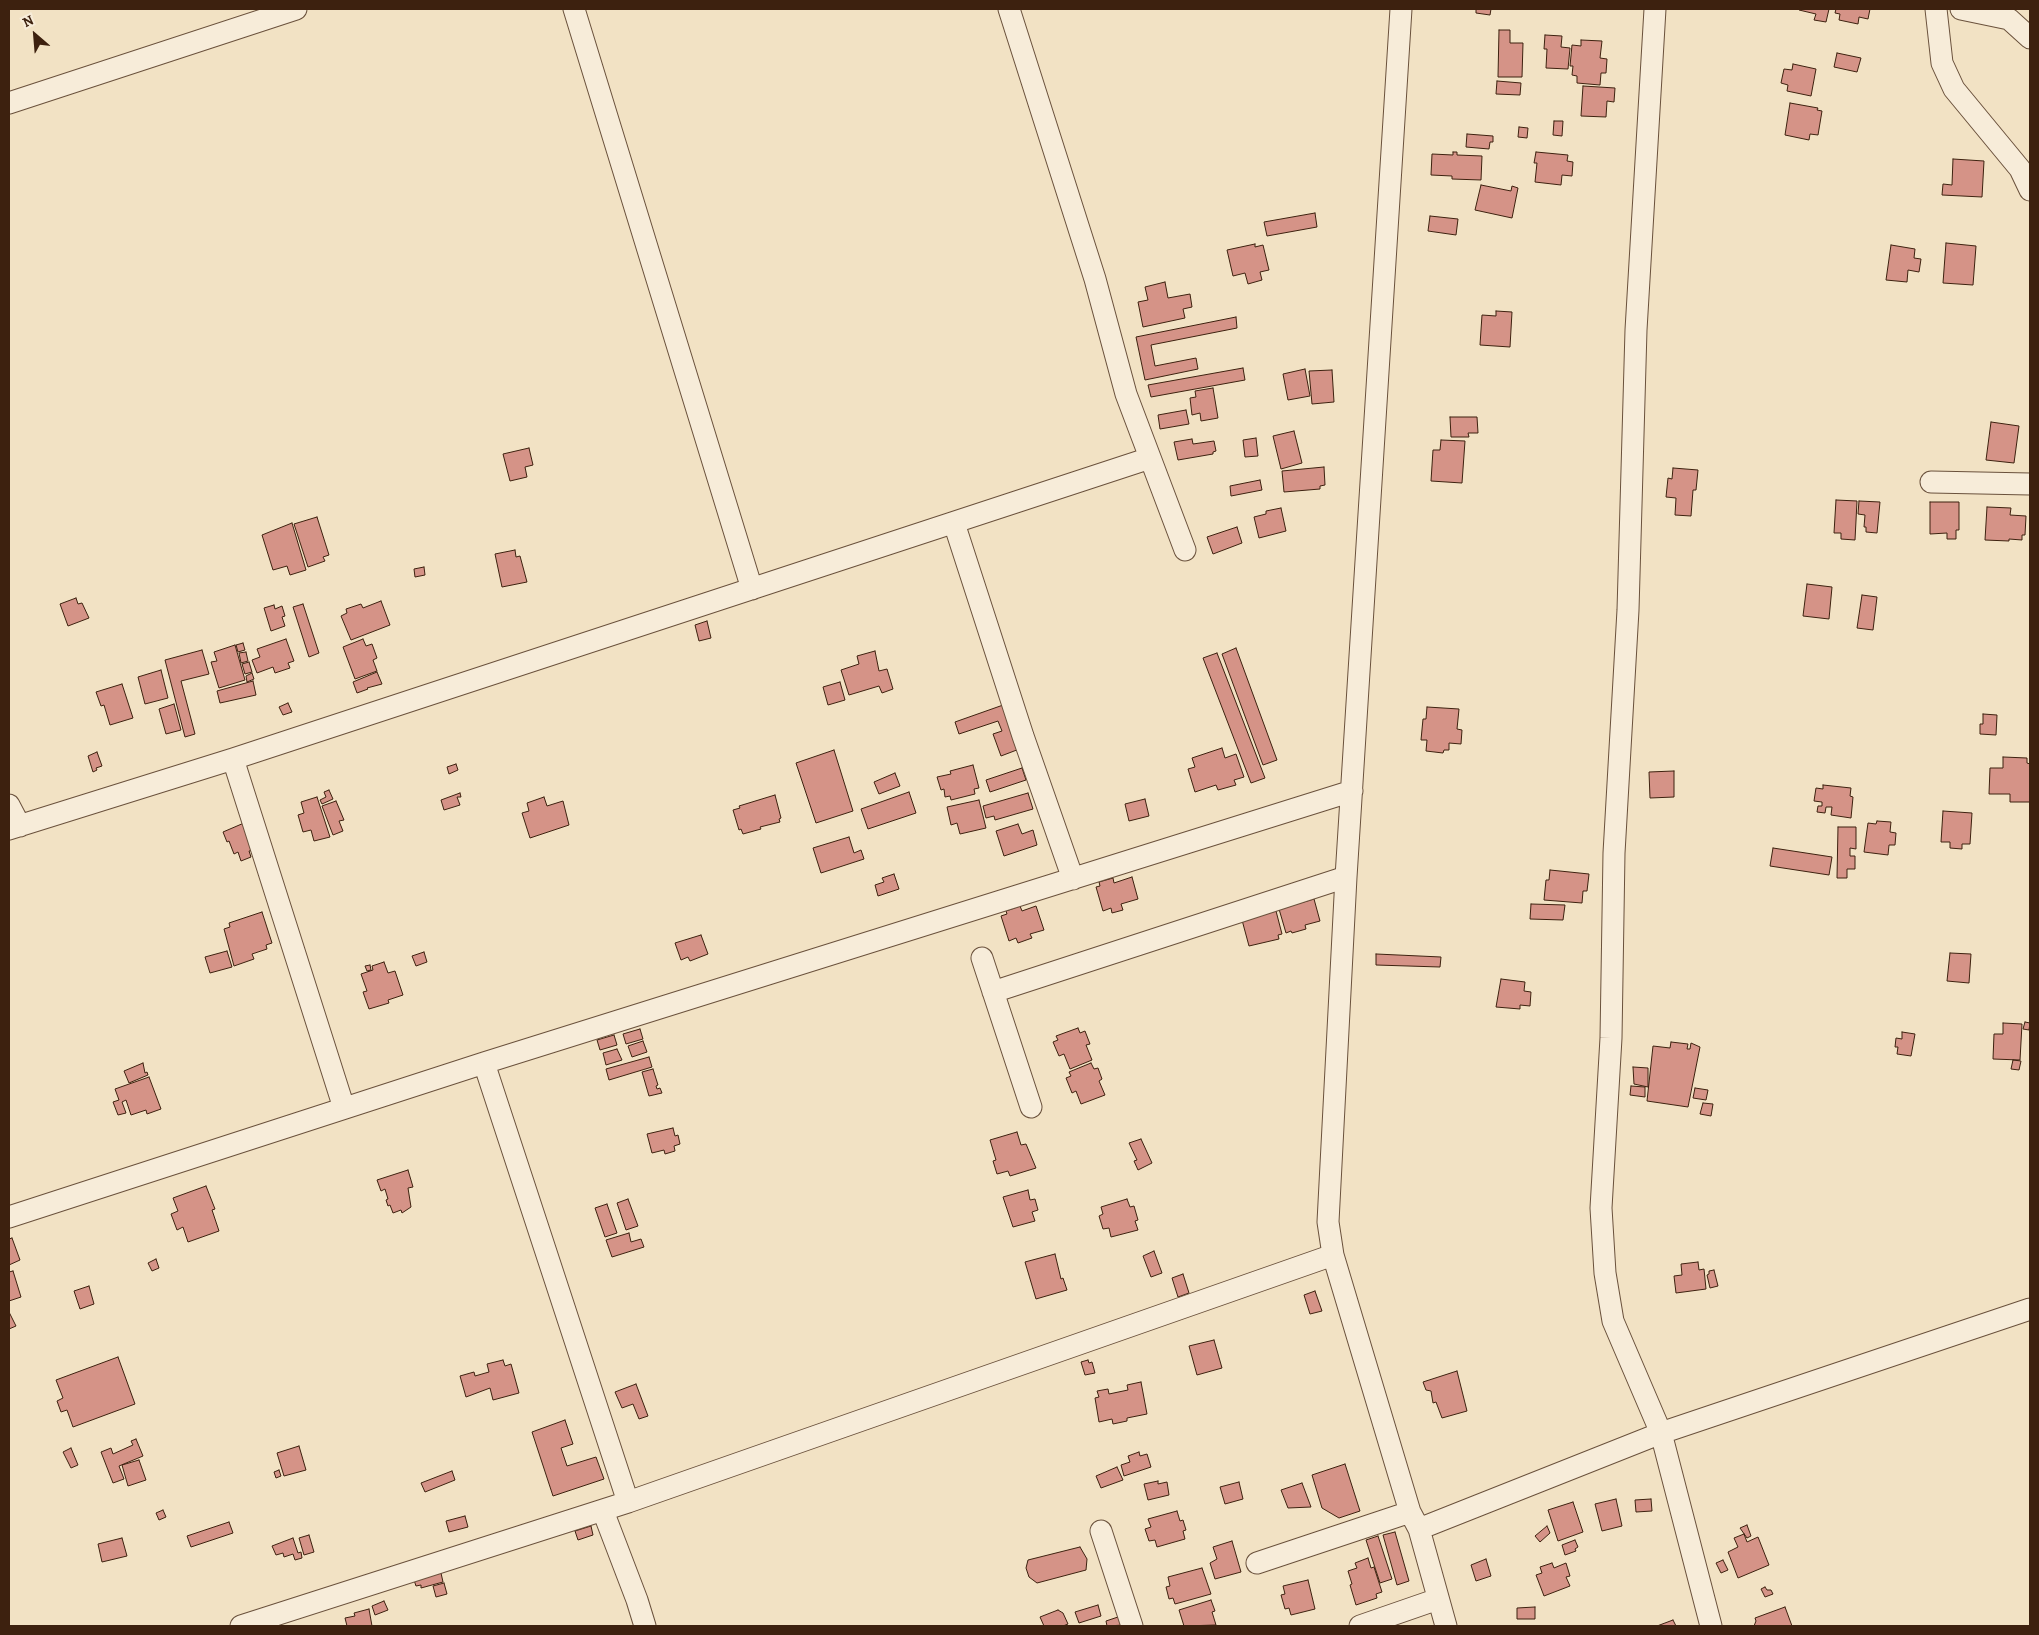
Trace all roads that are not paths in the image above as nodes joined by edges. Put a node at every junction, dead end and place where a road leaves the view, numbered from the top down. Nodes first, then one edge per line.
1 (296, 9) edge
2 (574, 9) edge
3 (1009, 9) edge
4 (1401, 9) edge
5 (1655, 9) edge
6 (1936, 9) edge
7 (1961, 9) edge
8 (2030, 38) edge
9 (9, 103) edge
10 (2030, 190) edge
11 (1150, 458) junction
12 (1931, 482) dead end
13 (2030, 484) edge
14 (954, 523) junction
15 (1185, 550) dead end
16 (752, 589) junction
17 (233, 759) junction
18 (1352, 792) junction
19 (9, 805) edge
20 (14, 827) edge
21 (1346, 877) junction
22 (1074, 879) junction
23 (982, 958) dead end
24 (993, 992) junction
25 (484, 1064) junction
26 (1032, 1106) dead end
27 (344, 1108) junction
28 (9, 1217) edge
29 (1333, 1255) junction
30 (2030, 1309) edge
31 (1661, 1433) junction
32 (628, 1502) junction
33 (603, 1511) junction
34 (1414, 1520) junction
35 (1100, 1531) dead end
36 (1257, 1563) dead end
37 (1438, 1598) junction
38 (241, 1626) edge
39 (645, 1626) edge
40 (1132, 1626) edge
41 (1360, 1626) edge
42 (1446, 1626) edge
43 (1711, 1626) edge

1 - 9 street
2 - 16 street
3 - 11 street
4 - 18 street
5 - 31 street
6 - 10 street
7 - 8 street
11 - 14 street
11 - 15 street
12 - 13 street
14 - 16 street
14 - 22 street
16 - 17 street
17 - 20 street
17 - 27 street
18 - 21 street
18 - 22 street
19 - 20 street
21 - 24 street
21 - 29 street
22 - 25 street
23 - 24 street
24 - 26 street
25 - 27 street
25 - 32 street
27 - 28 street
29 - 32 street
29 - 34 street
30 - 31 street
31 - 34 street
31 - 43 street
32 - 33 street
33 - 38 street
33 - 39 street
34 - 36 street
34 - 37 street
35 - 40 street
37 - 41 street
37 - 42 street

